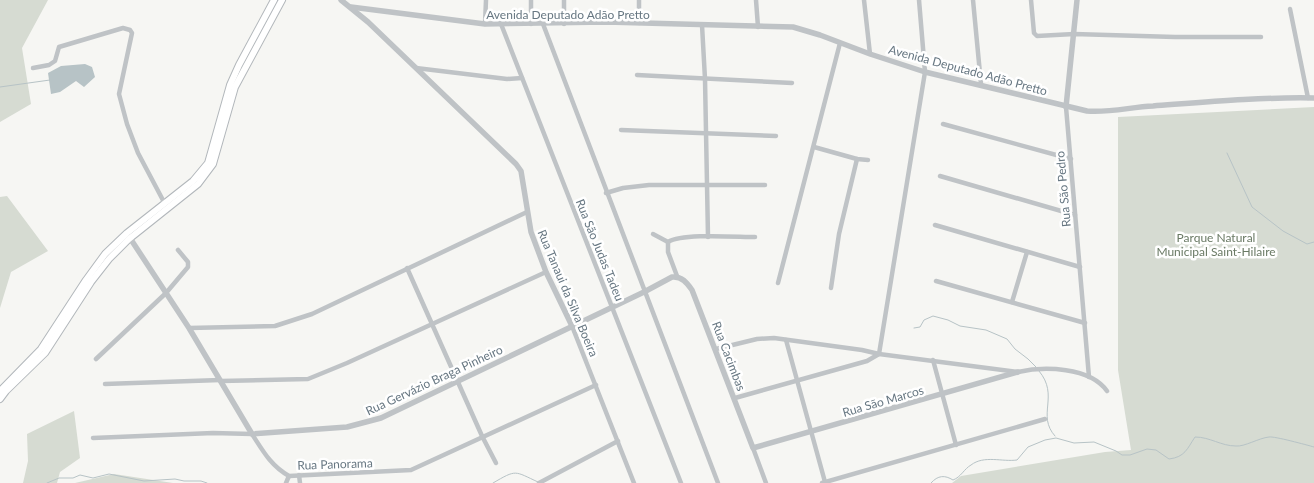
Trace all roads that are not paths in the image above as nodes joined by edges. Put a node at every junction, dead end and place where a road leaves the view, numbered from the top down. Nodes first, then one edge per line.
1 (274, 0) edge
2 (282, 0) edge
3 (341, 0) edge
4 (486, 0) edge
5 (531, 0) edge
6 (564, 0) edge
7 (639, 0) edge
8 (756, 0) edge
9 (864, 0) edge
10 (919, 0) edge
11 (973, 0) edge
12 (1031, 0) edge
13 (1078, 0) edge
14 (351, 7) junction
15 (1290, 9) dead end
16 (638, 23) junction
17 (485, 24) junction
18 (501, 24) junction
19 (531, 24) junction
20 (543, 24) junction
21 (564, 24) junction
22 (702, 25) junction
23 (758, 27) junction
24 (1074, 34) junction
25 (1260, 37) dead end
26 (840, 43) junction
27 (870, 54) junction
28 (33, 68) dead end
29 (416, 68) junction
30 (925, 72) junction
31 (636, 75) dead end
32 (522, 78) junction
33 (705, 79) junction
34 (792, 83) dead end
35 (981, 84) junction
36 (1311, 98) edge
37 (1066, 107) junction
38 (943, 124) dead end
39 (620, 130) dead end
40 (705, 133) junction
41 (776, 136) dead end
42 (814, 147) junction
43 (857, 158) junction
44 (1071, 159) junction
45 (868, 160) dead end
46 (940, 176) dead end
47 (706, 185) junction
48 (765, 185) dead end
49 (606, 193) junction
50 (165, 204) junction
51 (527, 212) junction
52 (1075, 215) junction
53 (935, 225) dead end
54 (653, 234) dead end
55 (128, 236) junction
56 (708, 237) junction
57 (755, 237) dead end
58 (668, 242) junction
59 (178, 250) dead end
60 (1027, 252) junction
61 (1080, 267) junction
62 (408, 268) junction
63 (546, 272) junction
64 (677, 276) junction
65 (936, 281) dead end
66 (778, 283) dead end
67 (831, 288) dead end
68 (644, 292) junction
69 (166, 293) junction
70 (1012, 302) junction
71 (612, 308) junction
72 (1085, 323) junction
73 (432, 324) junction
74 (572, 326) junction
75 (189, 328) junction
76 (786, 340) junction
77 (716, 349) junction
78 (879, 354) junction
79 (96, 359) dead end
80 (933, 360) junction
81 (1018, 372) junction
82 (1089, 377) junction
83 (220, 380) junction
84 (797, 380) junction
85 (458, 381) junction
86 (105, 384) dead end
87 (596, 385) junction
88 (0, 391) edge
89 (1108, 391) dead end
90 (942, 394) junction
91 (734, 398) junction
92 (0, 399) edge
93 (1045, 419) dead end
94 (812, 432) junction
95 (252, 434) junction
96 (482, 436) junction
97 (93, 438) dead end
98 (618, 441) junction
99 (956, 445) junction
100 (753, 448) junction
101 (496, 463) dead end
102 (299, 475) junction
103 (290, 476) junction
104 (824, 482) edge
105 (286, 483) edge
106 (300, 483) edge
107 (539, 483) edge
108 (634, 483) edge
109 (681, 483) edge
110 (718, 483) edge
111 (766, 483) edge

1 - 50 main road
2 - 55 main road
3 - 14 street, Rua Tanaui da Silva Boeira
4 - 17 street
5 - 19 street
6 - 21 street
7 - 16 street
8 - 23 street
9 - 27 street
10 - 30 street
11 - 35 street
12 - 24 street
13 - 24 street, Rua São Pedro
14 - 17 street, Avenida Deputado Adão Pretto
14 - 29 street, Rua Tanaui da Silva Boeira
15 - 36 street
16 - 21 street, Avenida Deputado Adão Pretto
16 - 22 street, Avenida Deputado Adão Pretto
17 - 18 street, Avenida Deputado Adão Pretto
18 - 19 street, Avenida Deputado Adão Pretto
18 - 32 street, Rua São Judas Tadeu
19 - 20 street, Avenida Deputado Adão Pretto
20 - 21 street, Avenida Deputado Adão Pretto
20 - 49 street
22 - 23 street, Avenida Deputado Adão Pretto
22 - 33 street
23 - 26 street, Avenida Deputado Adão Pretto
24 - 25 street
24 - 37 street, Rua São Pedro
26 - 27 street, Avenida Deputado Adão Pretto
26 - 42 street
27 - 30 street, Avenida Deputado Adão Pretto
28 - 50 street
29 - 32 street
29 - 51 street, Rua Tanaui da Silva Boeira
30 - 35 street, Avenida Deputado Adão Pretto
30 - 78 street
31 - 33 street
32 - 71 street, Rua São Judas Tadeu
33 - 34 street
33 - 40 street
35 - 37 street, Avenida Deputado Adão Pretto
36 - 37 street, Avenida Deputado Adão Pretto
37 - 44 street, Rua São Pedro
38 - 44 street
39 - 40 street
40 - 41 street
40 - 47 street
42 - 43 street
42 - 66 street
43 - 45 street
43 - 67 street
44 - 52 street, Rua São Pedro
46 - 52 street
47 - 48 street
47 - 49 street
47 - 56 street
49 - 68 street
50 - 55 main road
51 - 62 street
51 - 63 street, Rua Tanaui da Silva Boeira
52 - 61 street, Rua São Pedro
53 - 60 street
54 - 58 street
55 - 69 street, Rua Panorama
55 - 88 main road
55 - 92 main road
56 - 57 street
56 - 58 street
58 - 64 street, Rua Cacimbas
59 - 69 street
60 - 61 street
60 - 70 street
61 - 72 street, Rua São Pedro
62 - 73 street
62 - 75 street
63 - 73 street
63 - 74 street, Rua Tanaui da Silva Boeira
64 - 68 street, Rua Gervázio Braga Pinheiro
64 - 77 street, Rua Cacimbas
65 - 70 street
68 - 71 street, Rua Gervázio Braga Pinheiro
68 - 110 street
69 - 75 street, Rua Panorama
69 - 79 street
70 - 72 street
71 - 74 street, Rua Gervázio Braga Pinheiro
71 - 109 street, Rua São Judas Tadeu
72 - 82 street, Rua São Pedro
73 - 83 street
73 - 85 street
74 - 85 street, Rua Gervázio Braga Pinheiro
74 - 87 street, Rua Tanaui da Silva Boeira
75 - 83 street, Rua Panorama
76 - 77 street
76 - 78 street
76 - 84 street
77 - 91 street, Rua Cacimbas
78 - 80 street
78 - 84 street
80 - 81 street
80 - 90 street
81 - 82 street
81 - 90 street, Rua São Marcos
82 - 89 street
83 - 86 street
83 - 95 street, Rua Panorama
84 - 91 street
84 - 94 street
85 - 95 street, Rua Gervázio Braga Pinheiro
85 - 96 street
87 - 96 street, Rua Panorama
87 - 98 street, Rua Tanaui da Silva Boeira
90 - 94 street, Rua São Marcos
90 - 99 street
91 - 100 street, Rua Cacimbas
93 - 99 street
94 - 100 street, Rua São Marcos
94 - 104 street
95 - 97 street, Rua Gervázio Braga Pinheiro
95 - 103 street, Rua Panorama
96 - 101 street
96 - 102 street, Rua Panorama
98 - 107 street
98 - 108 street, Rua Tanaui da Silva Boeira
99 - 104 street
100 - 111 street, Rua Cacimbas
102 - 103 street, Rua Panorama
102 - 106 street
103 - 105 street

